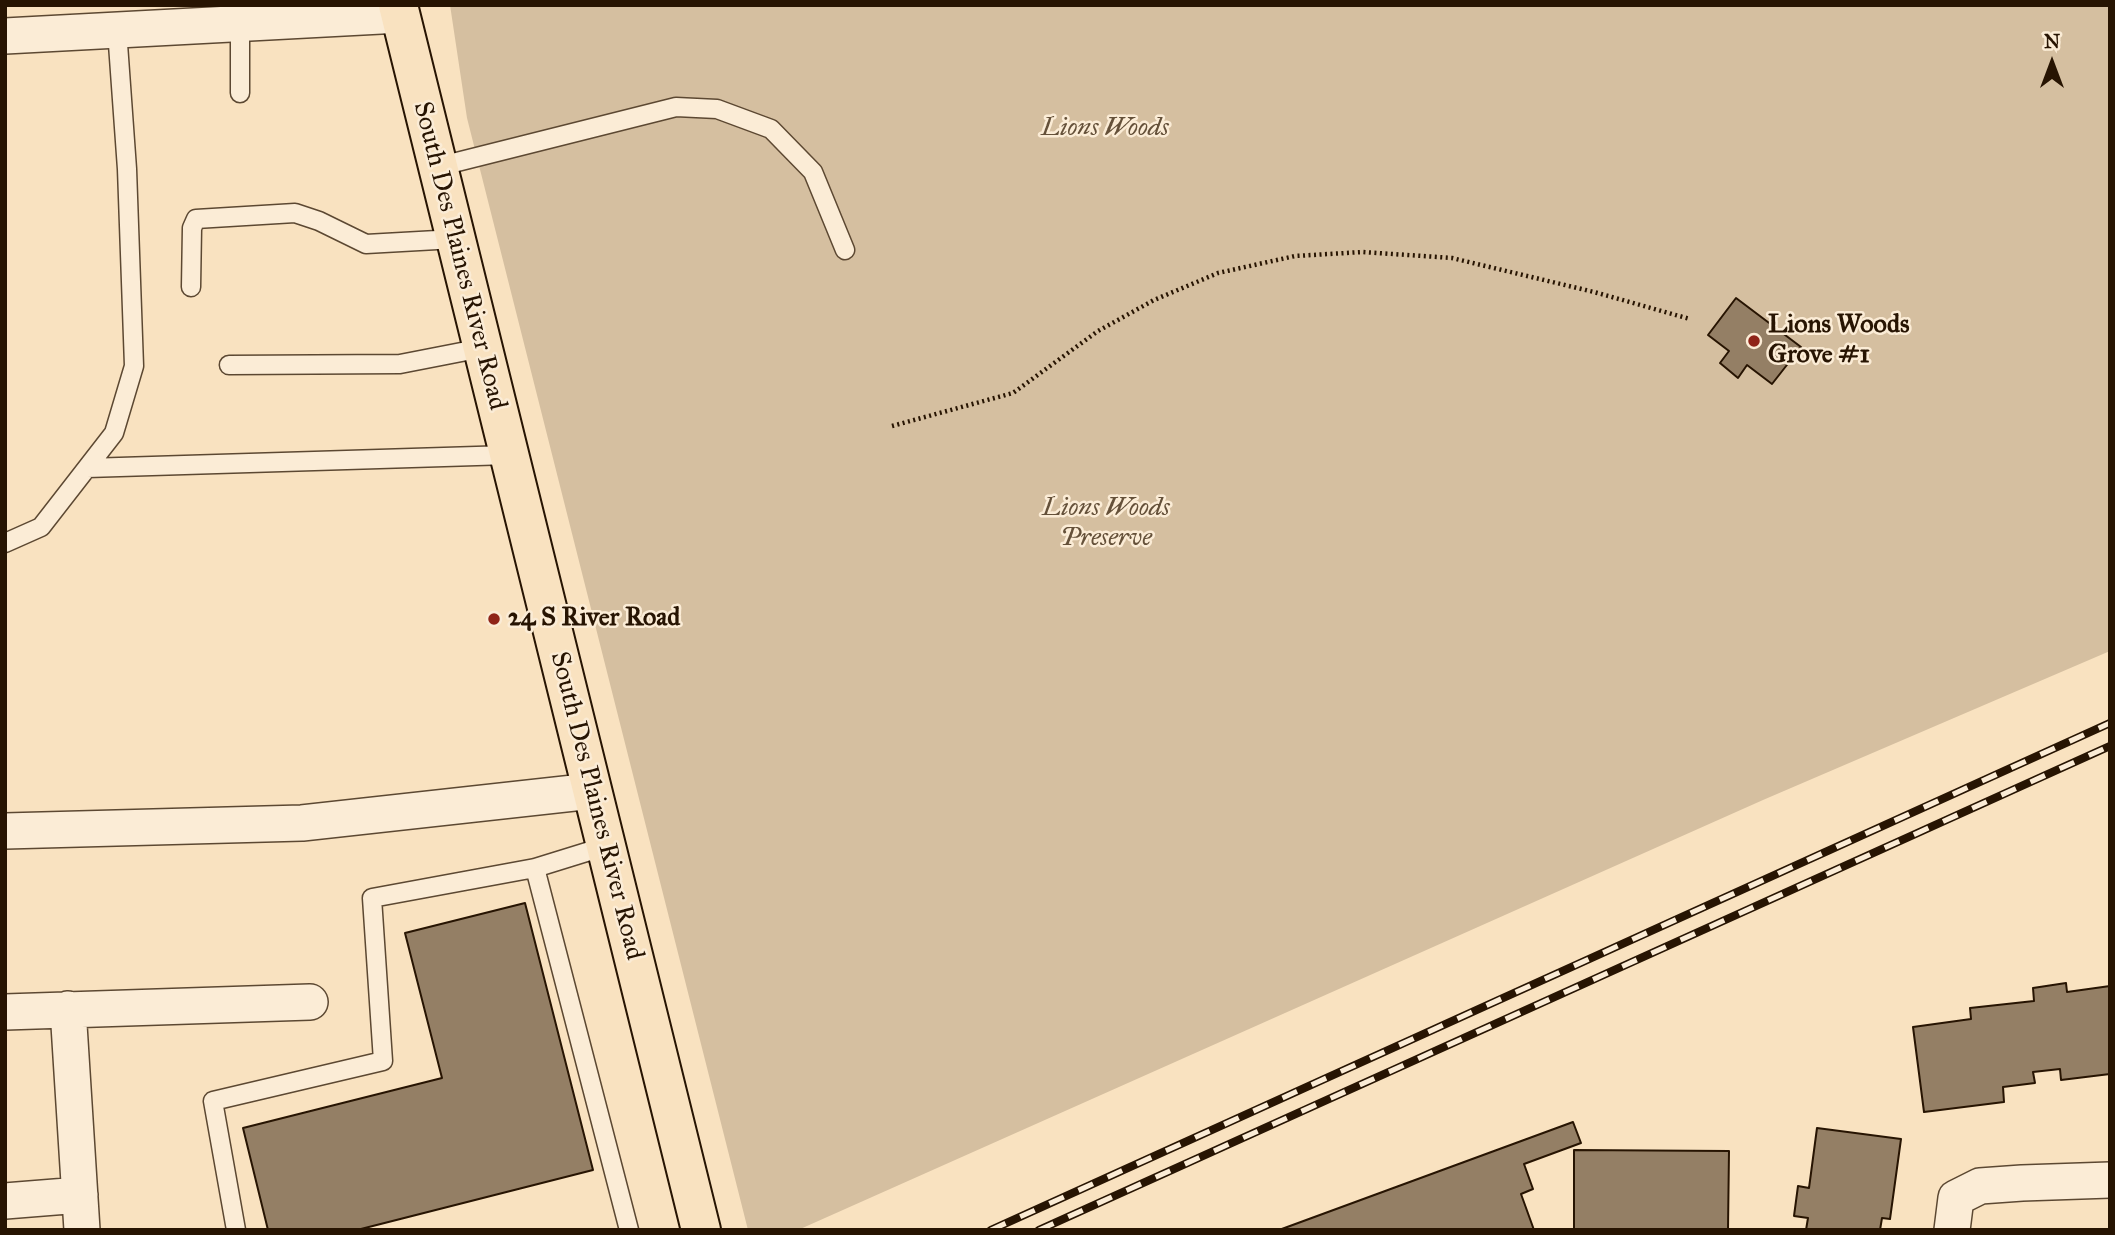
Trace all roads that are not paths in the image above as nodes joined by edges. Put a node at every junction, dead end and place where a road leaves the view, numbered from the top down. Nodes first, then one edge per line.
1 (399, 10) edge
2 (240, 23) junction
3 (117, 30) junction
4 (5, 36) edge
5 (240, 93) dead end
6 (437, 167) junction
7 (456, 239) junction
8 (845, 250) dead end
9 (191, 287) dead end
10 (482, 348) junction
11 (229, 365) dead end
12 (509, 455) junction
13 (87, 468) junction
14 (5, 543) edge
15 (592, 791) junction
16 (5, 831) edge
17 (606, 846) junction
18 (535, 868) junction
19 (310, 1002) dead end
20 (68, 1009) junction
21 (5, 1012) edge
22 (2110, 1180) edge
23 (80, 1195) junction
24 (5, 1200) edge
25 (697, 1229) edge
26 (82, 1230) edge
27 (236, 1230) edge
28 (629, 1230) edge
29 (1952, 1230) edge

1 - 2 street
1 - 6 main road, South Des Plaines River Road
2 - 3 street
2 - 5 lane
3 - 4 street
3 - 13 lane
6 - 7 main road, South Des Plaines River Road
6 - 8 lane
7 - 9 lane
7 - 10 main road, South Des Plaines River Road
10 - 11 lane
10 - 12 main road, South Des Plaines River Road
12 - 13 lane
12 - 15 main road, South Des Plaines River Road
13 - 14 lane
15 - 16 street
15 - 17 main road, South Des Plaines River Road
17 - 18 lane
17 - 25 main road, South Des Plaines River Road
18 - 27 lane
18 - 28 lane
19 - 20 street
20 - 21 street
20 - 23 street
22 - 29 street
23 - 24 street
23 - 26 street

